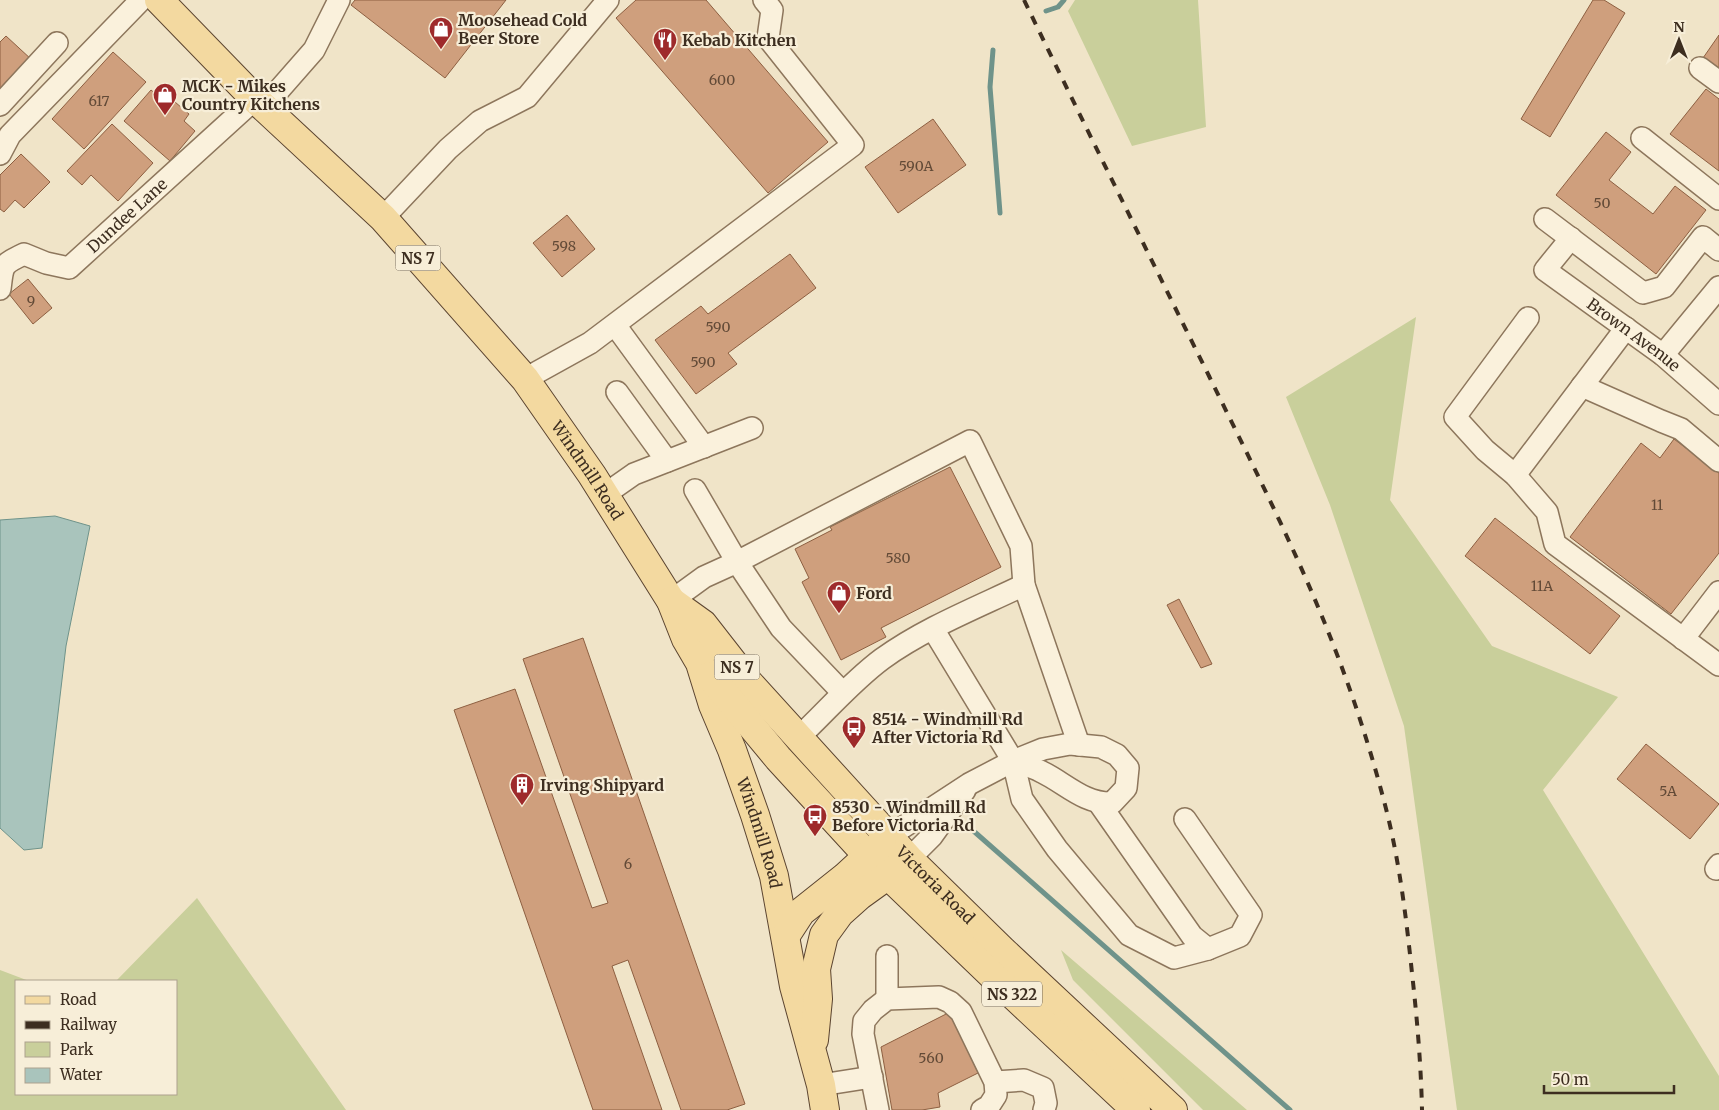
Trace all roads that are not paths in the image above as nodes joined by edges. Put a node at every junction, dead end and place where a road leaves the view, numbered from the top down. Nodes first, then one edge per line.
1 (141, 0) edge
2 (159, 0) edge
3 (339, 0) edge
4 (608, 0) edge
5 (764, 0) edge
6 (57, 43) dead end
7 (1700, 68) dead end
8 (1719, 82) edge
9 (259, 103) junction
10 (0, 106) edge
11 (1642, 138) dead end
12 (0, 154) edge
13 (1719, 198) edge
14 (383, 218) junction
15 (1545, 219) dead end
16 (1571, 238) junction
17 (1719, 250) edge
18 (1719, 287) edge
19 (0, 289) edge
20 (1528, 318) dead end
21 (615, 325) junction
22 (1626, 328) junction
23 (1663, 355) junction
24 (525, 379) junction
25 (1582, 386) junction
26 (617, 392) dead end
27 (1719, 404) edge
28 (752, 428) dead end
29 (704, 447) junction
30 (667, 461) junction
31 (1719, 461) edge
32 (1515, 475) junction
33 (695, 490) dead end
34 (604, 495) junction
35 (737, 562) junction
36 (1024, 585) junction
37 (1719, 592) edge
38 (671, 601) junction
39 (932, 629) junction
40 (1683, 639) junction
41 (700, 663) junction
42 (1719, 665) edge
43 (843, 693) junction
44 (798, 738) junction
45 (1079, 744) junction
46 (1013, 761) junction
47 (969, 784) junction
48 (1099, 803) junction
49 (1185, 819) dead end
50 (888, 837) junction
51 (868, 856) junction
52 (909, 859) junction
53 (888, 876) junction
54 (786, 935) junction
55 (1208, 949) junction
56 (887, 956) dead end
57 (887, 999) junction
58 (813, 1059) junction
59 (872, 1077) junction
60 (995, 1082) junction
61 (823, 1097) edge
62 (878, 1110) edge
63 (982, 1110) edge
64 (1044, 1110) edge
65 (1136, 1110) edge
66 (1173, 1110) edge

1 - 12 street
2 - 9 main road, Windmill Road / NS 7
3 - 9 street
4 - 14 street
5 - 21 street
6 - 10 street
7 - 8 street
9 - 14 main road, Windmill Road / NS 7
9 - 19 street, Dundee Lane
11 - 13 street
14 - 24 main road, Windmill Road / NS 7
15 - 16 street
16 - 17 street
16 - 22 street, Brown Avenue
18 - 23 street
20 - 32 street
21 - 24 street
21 - 29 street
22 - 23 street, Brown Avenue
22 - 25 street
23 - 27 street, Brown Avenue
24 - 34 main road, Windmill Road / NS 7
25 - 31 street
25 - 32 street
26 - 30 street
28 - 29 street
29 - 30 street
30 - 34 street
32 - 40 street
33 - 35 street
34 - 38 main road, Windmill Road / NS 7
35 - 36 street
35 - 38 street
35 - 43 street
36 - 39 street
36 - 45 street
37 - 40 street
38 - 41 main road, Windmill Road / NS 7
38 - 44 main road, Victoria Road / NS 7
39 - 43 street
39 - 46 street
40 - 42 street
41 - 51 main road, Victoria Road / NS 322
41 - 54 main road, Windmill Road / NS 7
43 - 44 street
44 - 50 main road, Victoria Road / NS 7
45 - 46 street
45 - 48 street
46 - 47 street
46 - 48 street
46 - 55 street
47 - 50 street
47 - 52 street
48 - 55 street
49 - 55 street
50 - 51 main road
50 - 52 main road, Victoria Road / NS 7
51 - 53 main road, Victoria Road / NS 322
51 - 54 main road
52 - 53 main road, Windmill Road / NS 7
52 - 66 main road, Victoria Road / NS 322
53 - 58 main road, Windmill Road / NS 7
53 - 65 main road, Victoria Road / NS 322
54 - 58 main road, Windmill Road / NS 7
56 - 57 street
57 - 59 street
57 - 60 street
58 - 61 main road, Windmill Road / NS 7
59 - 61 street
59 - 62 street
60 - 63 street
60 - 64 street

